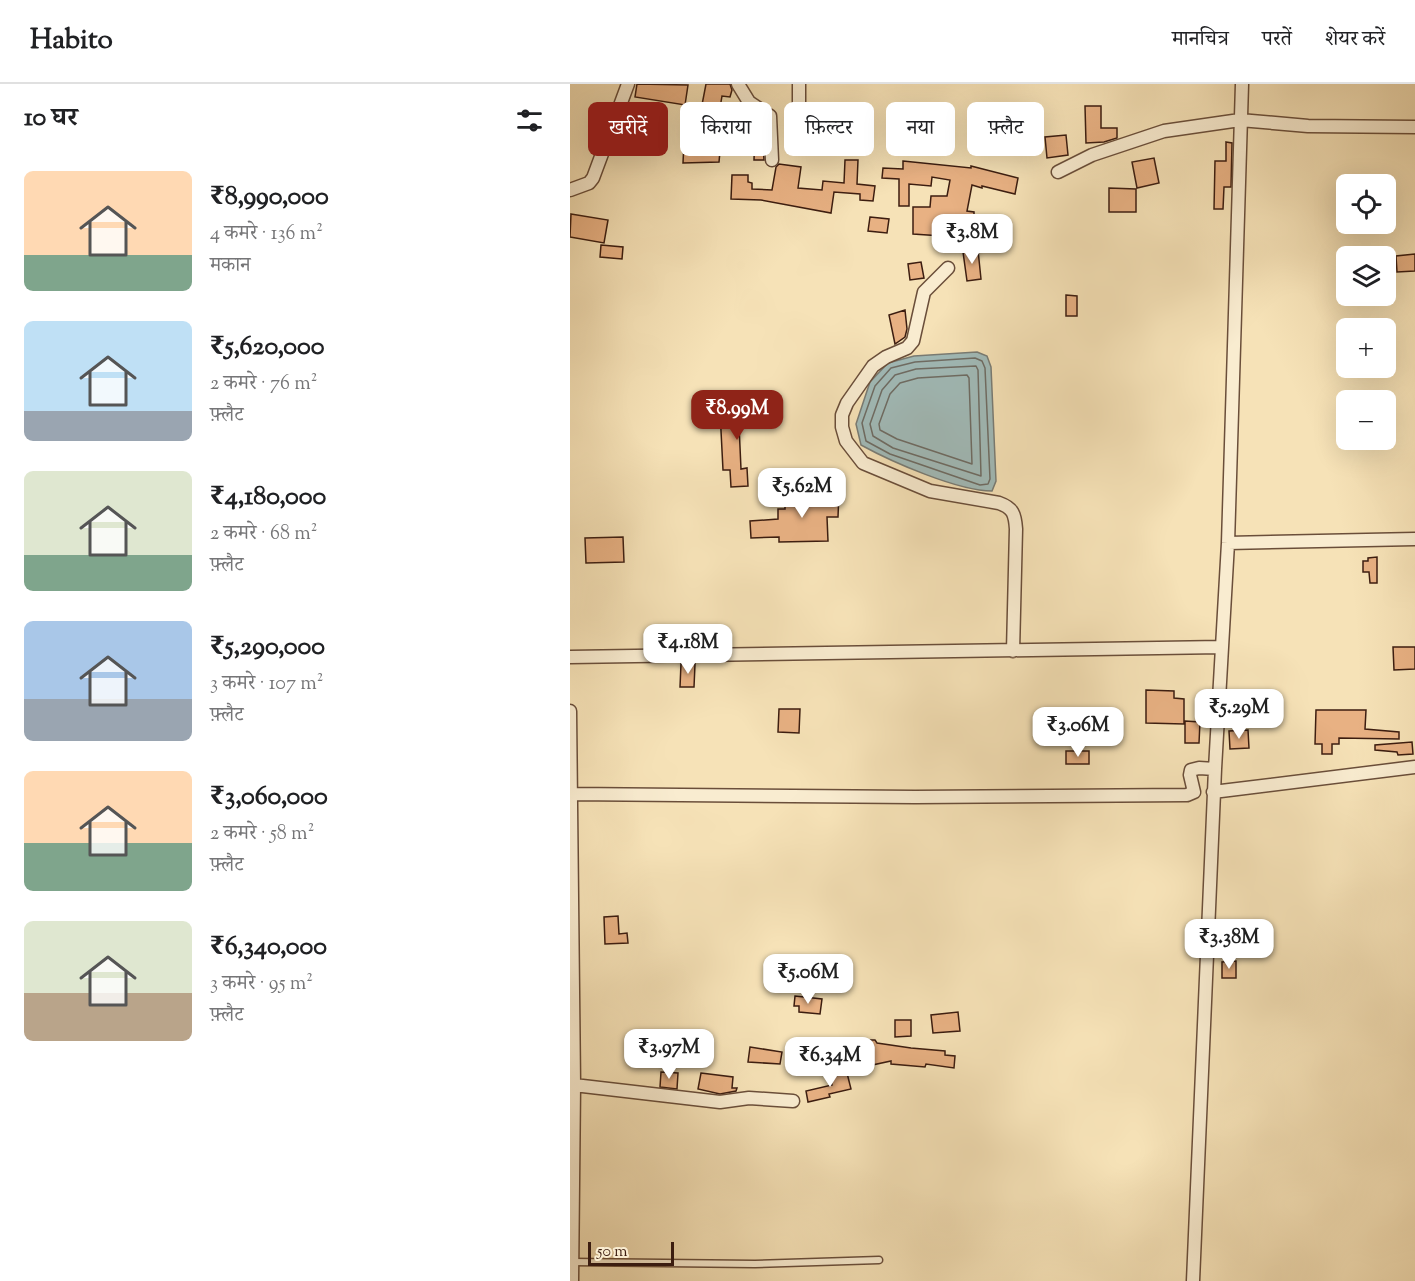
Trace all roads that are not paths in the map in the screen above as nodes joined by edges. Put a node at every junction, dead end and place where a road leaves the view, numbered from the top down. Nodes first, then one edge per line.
1 (628, 84) edge
2 (738, 84) edge
3 (799, 84) edge
4 (1242, 84) edge
5 (799, 102) edge
6 (1240, 120) junction
7 (1415, 127) edge
8 (772, 160) dead end
9 (1058, 172) dead end
10 (570, 190) edge
11 (948, 268) dead end
12 (1415, 539) edge
13 (1228, 543) junction
14 (1221, 647) junction
15 (1012, 651) junction
16 (570, 657) edge
17 (570, 711) edge
18 (1415, 766) edge
19 (1215, 769) junction
20 (1214, 792) junction
21 (571, 794) edge
22 (571, 813) edge
23 (573, 1085) junction
24 (793, 1101) dead end
25 (572, 1143) edge
26 (879, 1260) dead end
27 (572, 1262) junction
28 (572, 1281) edge
29 (1193, 1281) edge

1 - 10 street
2 - 8 street
3 - 5 street
4 - 6 street
6 - 7 street
6 - 9 street
6 - 13 street
11 - 15 street
12 - 13 street
13 - 14 street
14 - 15 street
14 - 19 street
15 - 16 street
17 - 21 street
18 - 20 street
19 - 20 street
19 - 21 street
20 - 29 street
21 - 22 street
22 - 23 street
23 - 24 street
23 - 25 street
25 - 27 street
26 - 27 lane
27 - 28 street

